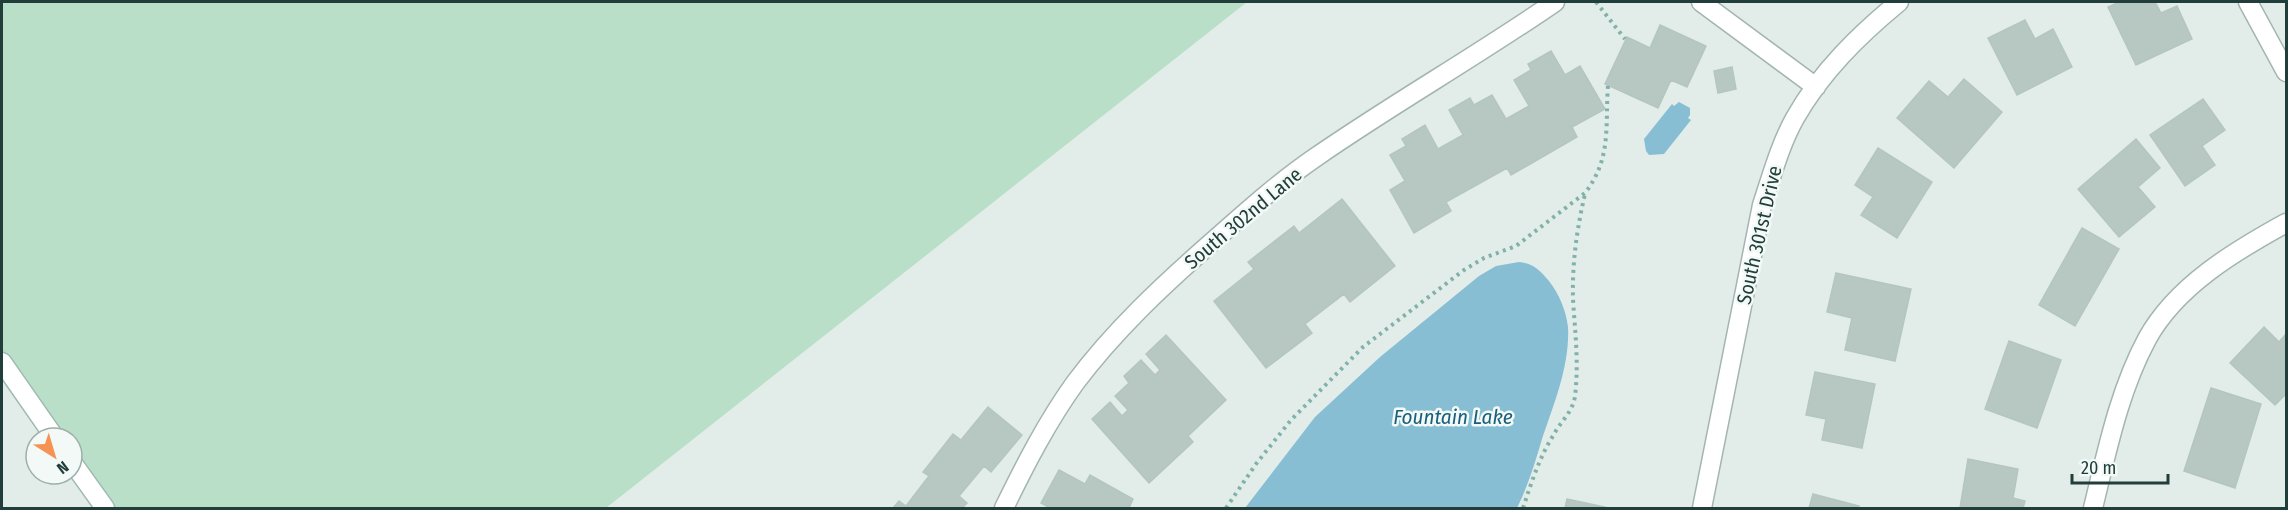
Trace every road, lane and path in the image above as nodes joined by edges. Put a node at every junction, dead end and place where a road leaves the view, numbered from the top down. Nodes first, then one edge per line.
1 (1555, 2) edge
2 (1596, 2) edge
3 (1701, 2) edge
4 (1899, 2) edge
5 (2248, 2) edge
6 (1625, 39) dead end
7 (2286, 72) edge
8 (1608, 85) dead end
9 (1816, 87) junction
10 (1585, 193) junction
11 (2286, 223) edge
12 (2, 363) edge
13 (47, 426) edge
14 (84, 479) edge
15 (105, 508) edge
16 (1004, 508) edge
17 (1226, 508) edge
18 (1523, 508) edge
19 (1702, 508) edge
20 (2094, 508) edge

1 - 16 street, South 302nd Lane
2 - 6 path
3 - 9 street
4 - 9 street, South 301st Drive
5 - 7 street
8 - 10 path
9 - 19 street, South 301st Drive
10 - 17 path
10 - 18 path
11 - 20 street
12 - 13 street
14 - 15 street

